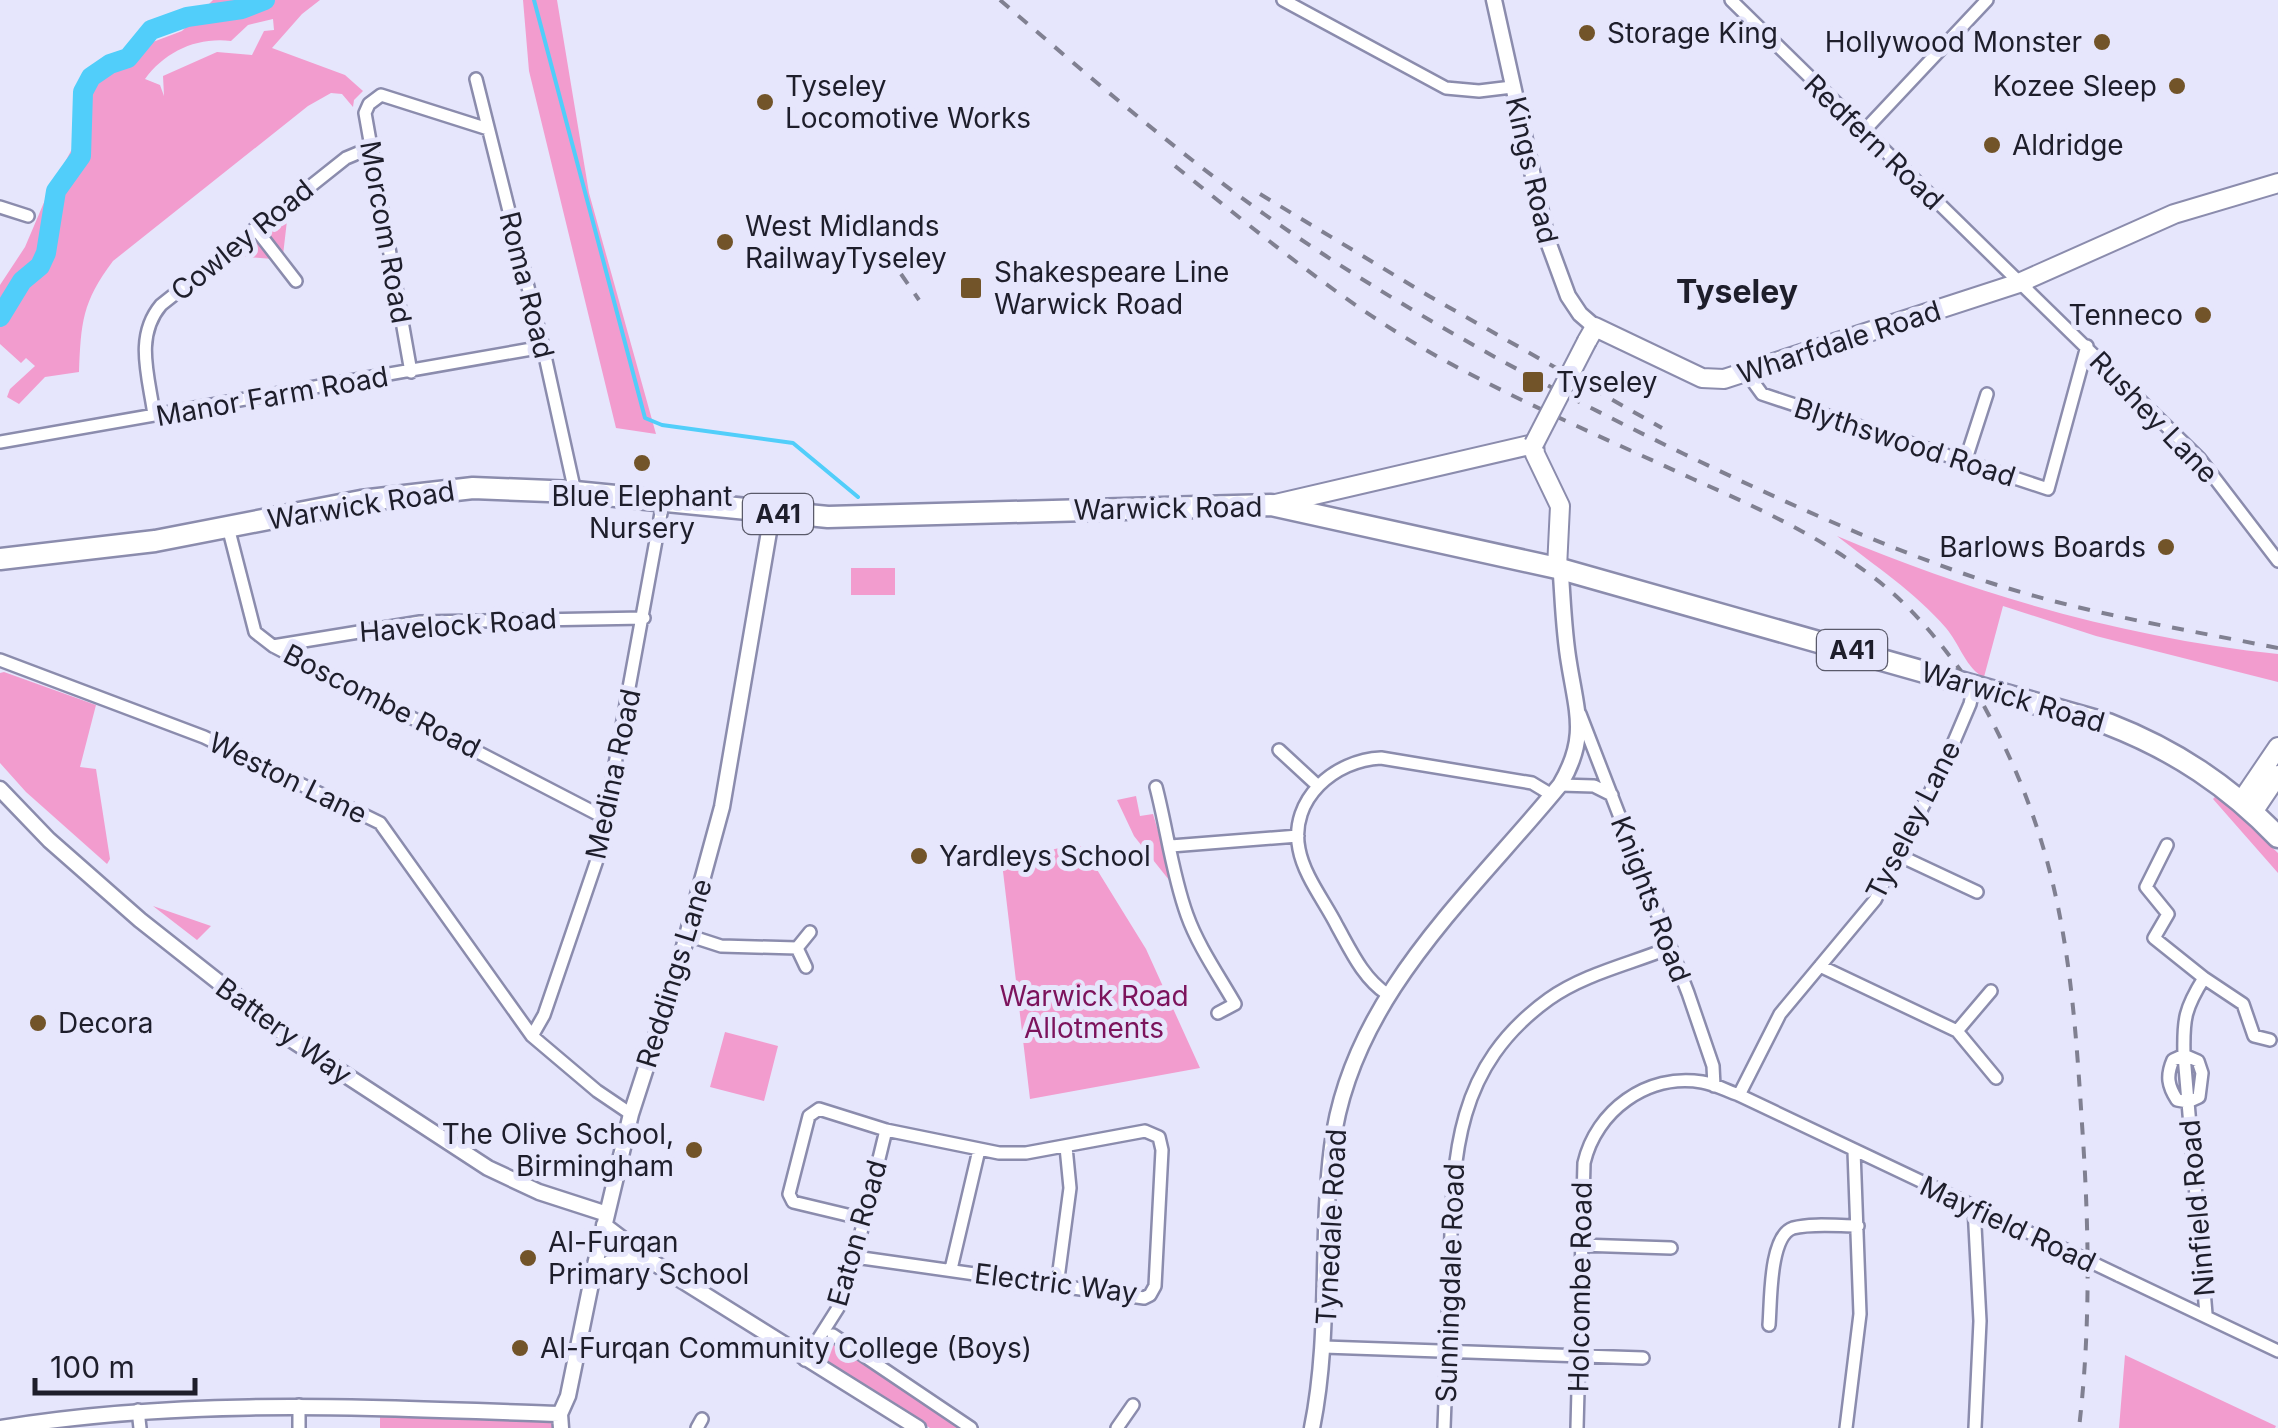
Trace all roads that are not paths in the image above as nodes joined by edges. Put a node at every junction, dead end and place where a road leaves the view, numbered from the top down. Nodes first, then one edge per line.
1 (1283, 0) edge
2 (1494, 0) edge
3 (1730, 0) edge
4 (1987, 0) edge
5 (476, 79) dead end
6 (1512, 87) junction
7 (488, 128) junction
8 (1864, 132) junction
9 (370, 148) junction
10 (2278, 183) edge
11 (0, 207) edge
12 (28, 216) dead end
13 (255, 228) junction
14 (296, 280) dead end
15 (2019, 284) junction
16 (1591, 334) junction
17 (2087, 346) junction
18 (543, 347) junction
19 (410, 372) junction
20 (1746, 372) junction
21 (1988, 394) dead end
22 (154, 415) junction
23 (0, 442) edge
24 (1534, 444) junction
25 (1965, 462) junction
26 (1344, 488) junction
27 (575, 492) junction
28 (663, 502) junction
29 (1270, 505) junction
30 (772, 514) junction
31 (1318, 516) junction
32 (228, 528) junction
33 (0, 559) edge
34 (2278, 562) edge
35 (1557, 568) junction
36 (644, 618) junction
37 (274, 646) junction
38 (0, 660) edge
39 (1974, 685) junction
40 (1580, 714) junction
41 (2278, 746) edge
42 (1279, 750) dead end
43 (2278, 776) edge
44 (1318, 786) junction
45 (1156, 787) dead end
46 (0, 788) edge
47 (1556, 790) junction
48 (1612, 795) junction
49 (2248, 806) junction
50 (606, 819) junction
51 (1298, 836) junction
52 (2278, 837) edge
53 (2167, 845) dead end
54 (1171, 846) junction
55 (1898, 855) junction
56 (1977, 892) dead end
57 (810, 932) dead end
58 (687, 936) junction
59 (797, 948) junction
60 (1669, 948) junction
61 (806, 966) dead end
62 (1820, 966) junction
63 (2204, 978) junction
64 (1990, 991) dead end
65 (1387, 994) junction
66 (1218, 1012) dead end
67 (1957, 1032) junction
68 (532, 1036) junction
69 (2270, 1040) dead end
70 (1996, 1078) dead end
71 (1714, 1086) junction
72 (1740, 1095) junction
73 (631, 1114) junction
74 (886, 1130) junction
75 (1154, 1132) joint
76 (1066, 1147) junction
77 (979, 1150) junction
78 (1854, 1151) junction
79 (1974, 1207) junction
80 (864, 1219) junction
81 (606, 1220) junction
82 (1858, 1226) junction
83 (1580, 1245) junction
84 (1671, 1248) dead end
85 (855, 1257) junction
86 (654, 1263) junction
87 (952, 1269) junction
88 (592, 1279) junction
89 (1057, 1286) junction
90 (2206, 1314) junction
91 (1769, 1325) dead end
92 (832, 1335) dead end
93 (1324, 1347) junction
94 (2278, 1351) edge
95 (1447, 1352) junction
96 (1577, 1356) junction
97 (1644, 1358) dead end
98 (805, 1360) junction
99 (300, 1405) junction
100 (1133, 1405) dead end
101 (138, 1410) junction
102 (561, 1421) edge
103 (0, 1428) edge
104 (140, 1428) edge
105 (299, 1428) edge
106 (918, 1428) edge
107 (970, 1428) edge
108 (1117, 1428) edge
109 (1312, 1428) edge
110 (1444, 1428) edge
111 (1578, 1428) edge
112 (1846, 1428) edge
113 (1975, 1428) edge

1 - 6 street
2 - 6 street, Kings Road
3 - 8 street, Redfern Road
4 - 8 street
5 - 7 street, Roma Road
6 - 16 street, Kings Road
7 - 9 street, Morcom Road
7 - 18 street, Roma Road
8 - 15 street, Redfern Road
9 - 13 street, Cowley Road
9 - 19 street, Morcom Road
10 - 15 main road, Wharfdale Road
11 - 12 street
13 - 14 street
13 - 22 street, Cowley Road
15 - 17 street, Rushey Lane
15 - 20 main road, Wharfdale Road
16 - 20 main road, Wharfdale Road
16 - 24 main road, bridge
17 - 25 street, Blythswood Road
17 - 34 street, Rushey Lane
18 - 19 street, Manor Farm Road
18 - 27 street, Roma Road
19 - 22 street, Manor Farm Road
20 - 25 street, Blythswood Road
21 - 25 street
22 - 23 street, Manor Farm Road
24 - 26 main road
24 - 35 main road
26 - 29 main road
26 - 31 main road
27 - 28 highway, Warwick Road / A41
27 - 32 highway, Warwick Road / A41
28 - 30 highway, Warwick Road / A41
28 - 36 street, Medina Road
29 - 30 highway, Warwick Road / A41
29 - 31 highway, Warwick Road / A41
30 - 58 street, Reddings Lane
31 - 35 highway, Warwick Road / A41
32 - 33 highway, Warwick Road / A41
32 - 37 street, Boscombe Road
35 - 39 highway, Warwick Road / A41
35 - 40 street, Knights Road
36 - 37 street, Havelock Road
36 - 50 street, Medina Road
37 - 50 street, Boscombe Road
38 - 68 street, Weston Lane
39 - 49 highway, Warwick Road / A41
39 - 55 street, Tyseley Lane
40 - 47 street, Knights Road
40 - 48 street, Knights Road
41 - 49 main road
42 - 44 street
43 - 49 main road
44 - 47 street
44 - 51 street
45 - 54 street
46 - 81 street, Battery Way
47 - 48 street
47 - 65 street, Tynedale Road
48 - 60 street, Knights Road
49 - 52 highway, Warwick Road / A41
50 - 68 street, Medina Road
51 - 54 street
51 - 65 street
53 - 63 street
54 - 66 street
55 - 56 street
55 - 62 street, Tyseley Lane
57 - 59 street
58 - 59 street
58 - 73 street, Reddings Lane
59 - 61 street
60 - 71 street, Knights Road
60 - 95 street, Sunningdale Road
62 - 67 street
62 - 72 street, Tyseley Lane
63 - 69 street
63 - 90 street, Ninfield Road
64 - 67 street
65 - 93 street, Tynedale Road
67 - 70 street
68 - 73 street, Weston Lane
71 - 72 street, Holcombe Road
71 - 83 street, Holcombe Road
72 - 78 street, Mayfield Road
73 - 81 street, Reddings Lane
74 - 77 street, Eaton Road
74 - 80 street, Eaton Road
74 - 80 street
75 - 76 street, Eaton Road
75 - 89 street, Electric Way
76 - 77 street, Eaton Road
76 - 89 street
77 - 87 street
78 - 79 street, Mayfield Road
78 - 82 street
79 - 90 street, Mayfield Road, bridge
79 - 113 street
80 - 85 street, Eaton Road
81 - 86 street, Battery Way
81 - 88 street, Reddings Lane
82 - 91 street
82 - 112 street
83 - 84 street
83 - 96 street, Holcombe Road
85 - 87 street, Electric Way
85 - 98 street, Eaton Road
86 - 88 street
86 - 98 street, Battery Way
87 - 89 street, Electric Way
88 - 102 street, Reddings Lane
90 - 94 street, Mayfield Road
92 - 107 street
93 - 95 street
93 - 109 street, Tynedale Road
95 - 96 street
95 - 110 street, Sunningdale Road
96 - 97 street
96 - 111 street, Holcombe Road
98 - 106 street, Battery Way
99 - 101 street
99 - 102 street
99 - 105 street
100 - 108 street
101 - 103 street
101 - 104 street

